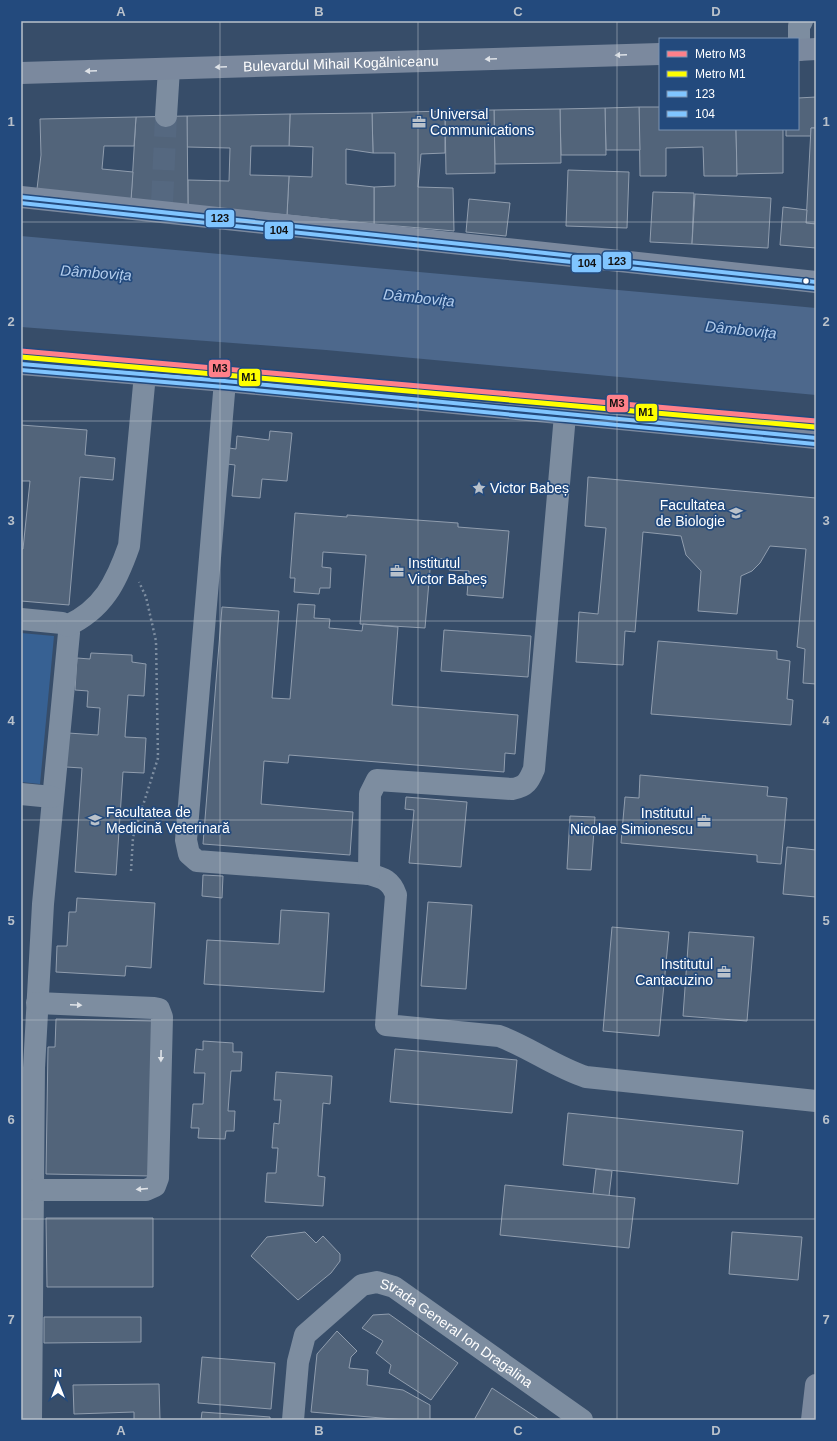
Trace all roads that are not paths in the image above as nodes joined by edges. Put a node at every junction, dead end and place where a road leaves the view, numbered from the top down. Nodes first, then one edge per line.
1 (802, 21) edge
2 (804, 49) edge
3 (659, 54) edge
4 (169, 69) junction
5 (21, 73) edge
6 (166, 116) tunnel mouth
7 (21, 197) edge
8 (816, 282) edge
9 (21, 364) edge
10 (146, 374) junction
11 (225, 381) junction
12 (565, 415) junction
13 (816, 438) edge
14 (21, 619) edge
15 (67, 626) junction
16 (21, 794) edge
17 (52, 797) junction
18 (369, 874) junction
19 (37, 1003) junction
20 (27, 1067) edge
21 (816, 1101) edge
22 (33, 1190) junction
23 (26, 1376) edge
24 (816, 1385) edge
25 (31, 1420) edge
26 (293, 1420) edge
27 (582, 1420) edge
28 (812, 1420) edge

1 - 2 street
3 -> 4 main road, Bulevardul Mihail Kogălniceanu
4 -> 5 main road, Bulevardul Mihail Kogălniceanu
4 - 6 street
7 - 8 main road
9 - 10 main road
10 - 11 main road
10 - 15 street
11 - 12 main road
11 - 18 street
12 - 13 main road
12 - 18 street
14 - 15 street
15 - 17 street
16 - 17 street
17 - 19 street
18 - 21 street
19 - 20 street
19 -> 22 street
20 - 22 street
22 - 23 street
23 - 25 street
24 - 28 main road
26 - 27 street, Strada General Ion Dragalina

